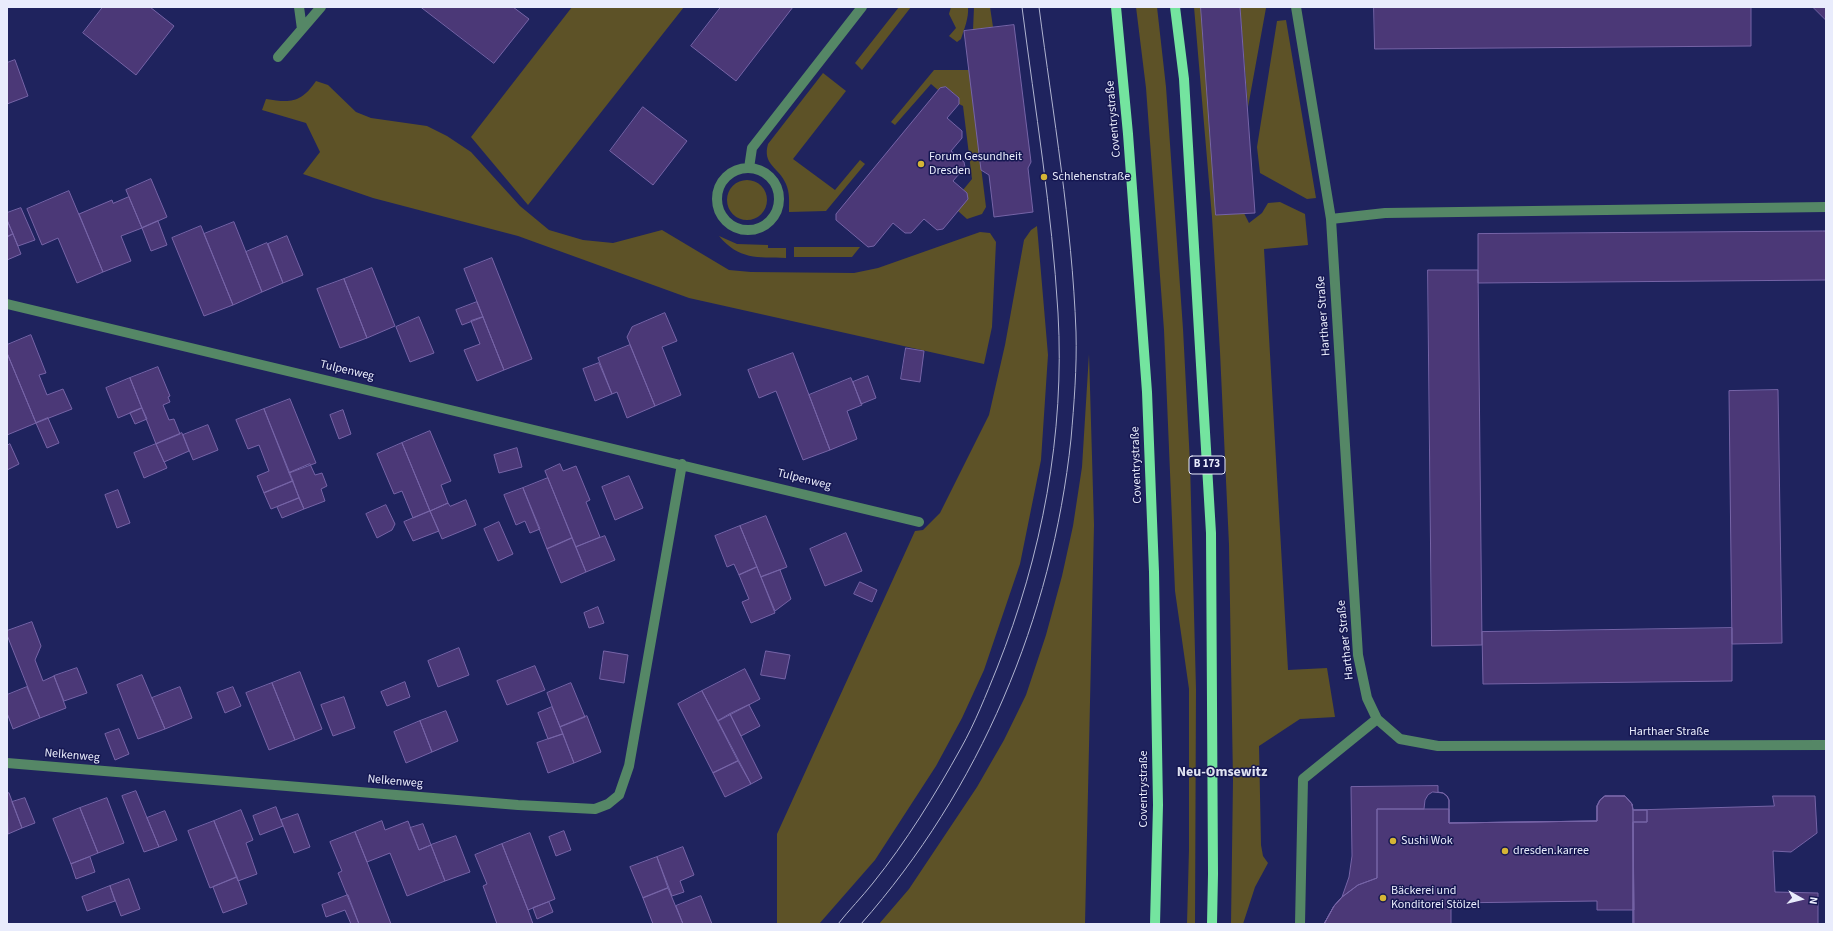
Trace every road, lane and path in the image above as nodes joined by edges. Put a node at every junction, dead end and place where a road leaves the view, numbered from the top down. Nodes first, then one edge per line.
1 (299, 7) edge
2 (321, 7) edge
3 (862, 7) edge
4 (1116, 7) edge
5 (1175, 7) edge
6 (1296, 7) edge
7 (302, 29) junction
8 (278, 57) dead end
9 (749, 168) junction
10 (1826, 207) edge
11 (1331, 219) junction
12 (7, 304) edge
13 (682, 464) junction
14 (919, 522) dead end
15 (1377, 719) junction
16 (1826, 744) edge
17 (7, 764) edge
18 (1155, 924) edge
19 (1212, 924) edge
20 (1300, 924) edge

1 - 7 street
2 - 7 street
3 - 9 street
4 - 18 main road, Coventrystraße
5 - 19 main road, B 173
6 - 11 street, Harthaer Straße
7 - 8 street
9 - 9 street
10 - 11 street
11 - 15 street, Harthaer Straße
12 - 13 street, Tulpenweg
13 - 14 street, Tulpenweg
13 - 17 street, Nelkenweg
15 - 16 street, Harthaer Straße
15 - 20 street

